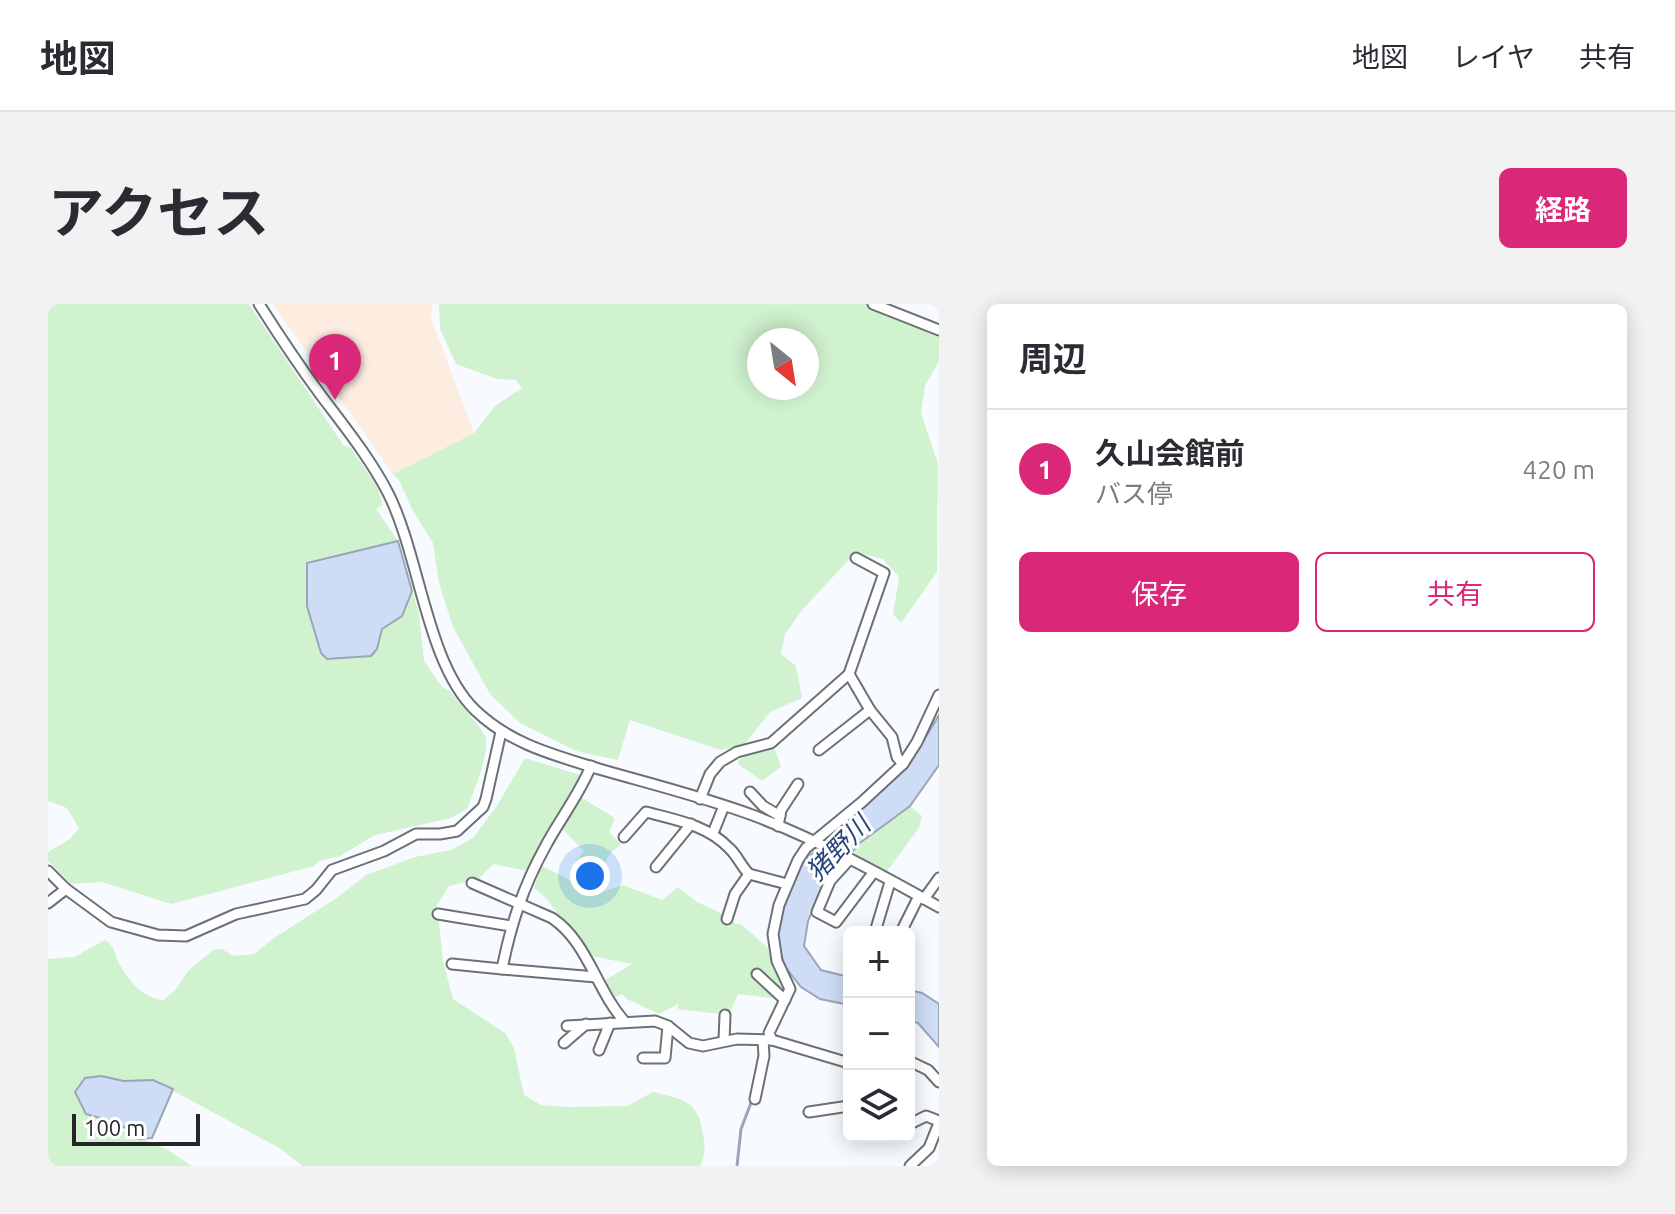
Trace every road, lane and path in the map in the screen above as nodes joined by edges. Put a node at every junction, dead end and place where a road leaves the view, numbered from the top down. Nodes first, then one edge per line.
1 (259, 304) edge
2 (873, 304) edge
3 (939, 330) edge
4 (856, 558) dead end
5 (849, 674) junction
6 (939, 695) edge
7 (870, 710) junction
8 (501, 732) junction
9 (819, 750) dead end
10 (903, 764) junction
11 (591, 766) junction
12 (798, 784) dead end
13 (750, 792) dead end
14 (700, 799) junction
15 (724, 806) junction
16 (779, 821) junction
17 (691, 824) junction
18 (713, 833) junction
19 (624, 837) dead end
20 (814, 843) junction
21 (848, 860) junction
22 (656, 867) dead end
23 (48, 871) edge
24 (873, 873) junction
25 (749, 874) junction
26 (939, 878) edge
27 (890, 882) junction
28 (472, 883) dead end
29 (787, 884) junction
30 (66, 889) junction
31 (922, 897) junction
32 (48, 903) edge
33 (518, 903) junction
34 (939, 907) edge
35 (438, 914) dead end
36 (727, 919) dead end
37 (511, 926) junction
38 (877, 926) edge
39 (905, 926) edge
40 (452, 964) dead end
41 (502, 969) junction
42 (757, 974) dead end
43 (596, 977) junction
44 (785, 1000) junction
45 (725, 1015) dead end
46 (625, 1022) junction
47 (587, 1023) junction
48 (610, 1023) junction
49 (567, 1026) dead end
50 (668, 1026) junction
51 (767, 1040) junction
52 (724, 1041) junction
53 (564, 1043) dead end
54 (599, 1050) dead end
55 (643, 1058) dead end
56 (843, 1061) edge
57 (915, 1064) edge
58 (939, 1082) edge
59 (755, 1099) dead end
60 (843, 1107) edge
61 (809, 1112) dead end
62 (915, 1122) edge
63 (939, 1122) edge
64 (910, 1166) edge

1 - 8 street
2 - 3 street
4 - 5 street
5 - 7 street
5 - 14 street
6 - 10 street
7 - 9 street
7 - 10 street
8 - 11 street
8 - 30 street
10 - 20 street
11 - 14 street
11 - 33 street
12 - 16 street
13 - 16 street
14 - 15 street
15 - 16 street
15 - 18 street
16 - 20 street
17 - 18 street
17 - 19 street
17 - 22 street
18 - 25 street
20 - 21 street
20 - 29 street
21 - 24 street
21 - 24 street
23 - 30 street
24 - 27 street
25 - 29 street
25 - 36 street
26 - 31 street
27 - 31 street
27 - 38 street
28 - 33 street
29 - 44 street
30 - 32 street
31 - 34 street
31 - 39 street
33 - 37 street
33 - 43 street
35 - 37 street
37 - 41 street
40 - 41 street
41 - 43 street
42 - 44 street
43 - 46 street
44 - 51 street
45 - 52 street
46 - 48 street
46 - 50 street
47 - 48 street
47 - 49 street
47 - 53 street
48 - 54 street
50 - 52 street
50 - 55 street
51 - 52 street
51 - 56 street
51 - 59 street
57 - 58 street
60 - 61 street
62 - 63 street
63 - 64 street

